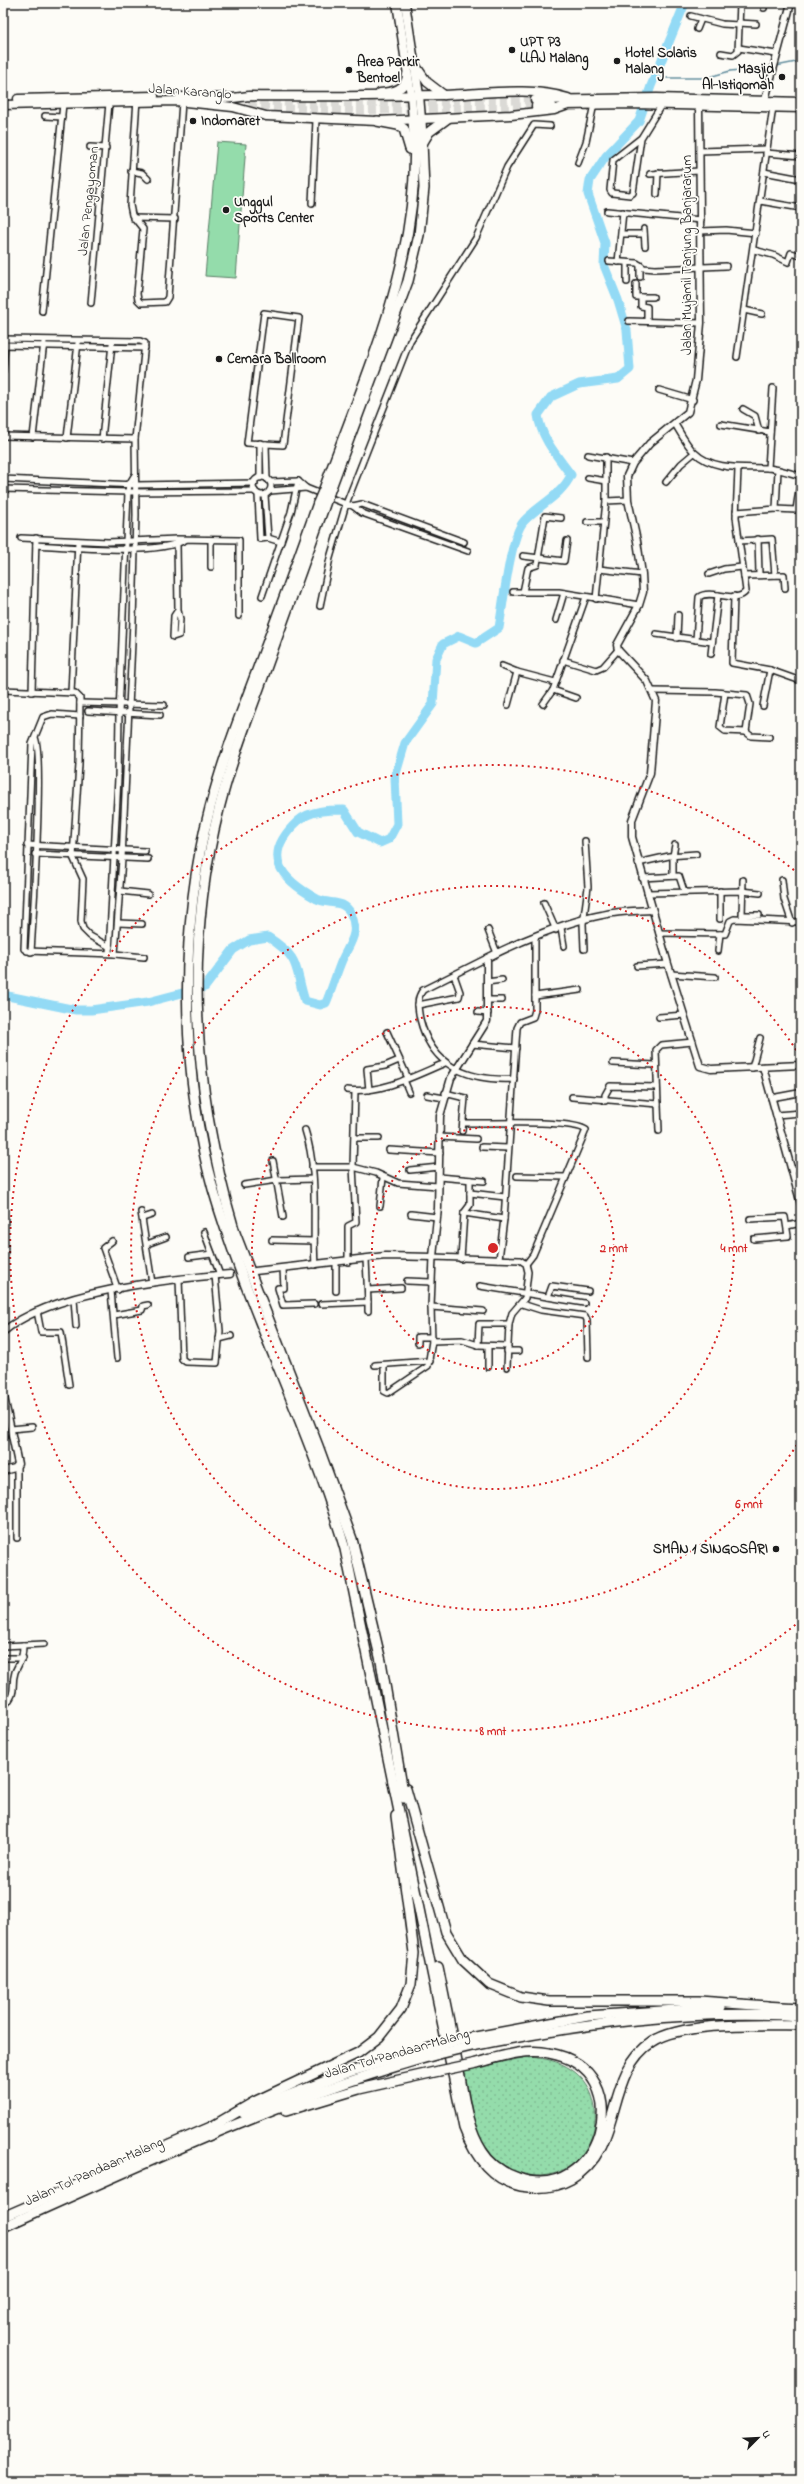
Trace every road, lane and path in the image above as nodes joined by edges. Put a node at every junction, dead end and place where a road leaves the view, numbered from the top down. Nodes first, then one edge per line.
1 (397, 3) edge
2 (405, 3) edge
3 (740, 3) edge
4 (791, 3) edge
5 (691, 16) dead end
6 (701, 19) junction
7 (739, 24) junction
8 (756, 24) dead end
9 (697, 29) dead end
10 (739, 48) junction
11 (721, 53) dead end
12 (776, 54) junction
13 (411, 62) junction
14 (341, 95) junction
15 (415, 95) junction
16 (444, 95) junction
17 (3, 99) edge
18 (137, 99) junction
19 (765, 100) junction
20 (636, 101) junction
21 (182, 102) junction
22 (568, 102) junction
23 (658, 102) junction
24 (801, 102) edge
25 (109, 103) junction
26 (233, 103) junction
27 (536, 103) tunnel mouth
28 (63, 104) junction
29 (248, 104) tunnel mouth
30 (594, 104) junction
31 (3, 105) edge
32 (699, 105) junction
33 (773, 107) junction
34 (801, 108) edge
35 (45, 116) dead end
36 (62, 117) junction
37 (448, 118) junction
38 (316, 120) junction
39 (417, 120) junction
40 (378, 121) junction
41 (550, 126) dead end
42 (641, 138) junction
43 (423, 142) junction
44 (90, 147) dead end
45 (106, 148) junction
46 (699, 151) junction
47 (767, 151) junction
48 (626, 152) junction
49 (637, 154) junction
50 (801, 156) edge
51 (578, 163) dead end
52 (131, 171) junction
53 (699, 171) junction
54 (764, 172) junction
55 (658, 173) junction
56 (650, 174) dead end
57 (148, 179) dead end
58 (801, 179) edge
59 (658, 194) dead end
60 (760, 201) junction
61 (312, 203) dead end
62 (801, 208) edge
63 (607, 211) dead end
64 (623, 212) junction
65 (133, 218) junction
66 (146, 218) junction
67 (175, 219) junction
68 (701, 220) junction
69 (143, 229) junction
70 (701, 231) junction
71 (756, 233) junction
72 (622, 234) junction
73 (645, 246) dead end
74 (754, 250) junction
75 (801, 256) edge
76 (609, 261) dead end
77 (618, 262) junction
78 (627, 263) junction
79 (640, 266) junction
80 (726, 266) dead end
81 (700, 267) junction
82 (640, 277) dead end
83 (627, 282) dead end
84 (636, 284) dead end
85 (653, 296) dead end
86 (641, 297) junction
87 (393, 301) junction
88 (91, 302) dead end
89 (744, 310) junction
90 (42, 311) dead end
91 (762, 314) dead end
92 (647, 320) junction
93 (629, 321) dead end
94 (701, 323) junction
95 (4, 339) edge
96 (44, 339) junction
97 (79, 339) junction
98 (112, 340) junction
99 (4, 345) edge
100 (43, 345) junction
101 (78, 346) junction
102 (112, 346) junction
103 (145, 348) junction
104 (737, 357) dead end
105 (3, 371) edge
106 (773, 388) dead end
107 (659, 390) dead end
108 (693, 400) junction
109 (743, 409) dead end
110 (675, 424) junction
111 (721, 424) dead end
112 (759, 430) junction
113 (770, 432) junction
114 (3, 436) edge
115 (33, 437) junction
116 (67, 438) junction
117 (102, 438) junction
118 (135, 439) junction
119 (260, 443) junction
120 (266, 444) junction
121 (694, 453) junction
122 (588, 454) dead end
123 (606, 457) junction
124 (633, 463) junction
125 (738, 468) junction
126 (768, 468) junction
127 (778, 470) junction
128 (134, 476) junction
129 (801, 476) edge
130 (260, 478) junction
131 (588, 478) dead end
132 (3, 479) edge
133 (298, 480) junction
134 (269, 481) junction
135 (606, 481) junction
136 (666, 482) dead end
137 (254, 483) junction
138 (129, 484) junction
139 (136, 485) junction
140 (3, 488) edge
141 (306, 488) junction
142 (297, 490) junction
143 (136, 491) junction
144 (327, 491) junction
145 (128, 492) junction
146 (257, 492) junction
147 (268, 493) junction
148 (628, 500) junction
149 (606, 501) junction
150 (346, 504) junction
151 (353, 506) junction
152 (776, 509) junction
153 (798, 511) edge
154 (736, 512) junction
155 (561, 518) dead end
156 (587, 522) dead end
157 (603, 522) junction
158 (413, 524) junction
159 (410, 531) junction
160 (21, 538) dead end
161 (36, 538) junction
162 (268, 538) junction
163 (758, 539) junction
164 (211, 540) junction
165 (567, 541) dead end
166 (739, 541) junction
167 (108, 542) junction
168 (126, 542) junction
169 (135, 542) junction
170 (177, 542) junction
171 (281, 542) junction
172 (464, 542) dead end
173 (77, 544) junction
174 (36, 545) junction
175 (107, 548) junction
176 (126, 548) junction
177 (135, 549) junction
178 (468, 551) dead end
179 (523, 556) dead end
180 (538, 559) junction
181 (211, 567) dead end
182 (742, 567) junction
183 (599, 569) junction
184 (642, 574) junction
185 (709, 574) dead end
186 (759, 574) dead end
187 (775, 575) junction
188 (744, 576) junction
189 (785, 588) dead end
190 (513, 592) dead end
191 (523, 592) junction
192 (564, 593) junction
193 (718, 595) junction
194 (262, 596) dead end
195 (734, 596) junction
196 (586, 597) junction
197 (596, 599) junction
198 (639, 605) junction
199 (320, 606) dead end
200 (178, 610) dead end
201 (678, 615) dead end
202 (239, 616) dead end
203 (556, 620) dead end
204 (656, 634) dead end
205 (677, 638) junction
206 (696, 640) junction
207 (712, 642) junction
208 (618, 650) junction
209 (711, 654) dead end
210 (563, 660) junction
211 (502, 666) dead end
212 (770, 670) junction
213 (517, 672) junction
214 (122, 673) junction
215 (130, 674) junction
216 (801, 681) edge
217 (555, 682) junction
218 (3, 690) edge
219 (553, 690) junction
220 (653, 691) junction
221 (32, 692) junction
222 (720, 692) junction
223 (70, 693) junction
224 (576, 698) dead end
225 (80, 703) junction
226 (120, 703) junction
227 (129, 704) junction
228 (542, 704) dead end
229 (508, 705) dead end
230 (164, 706) dead end
231 (763, 706) dead end
232 (88, 711) dead end
233 (119, 714) junction
234 (128, 714) junction
235 (160, 714) dead end
236 (80, 716) junction
237 (746, 732) junction
238 (769, 737) dead end
239 (35, 738) junction
240 (585, 841) dead end
241 (27, 845) junction
242 (36, 845) junction
243 (675, 845) dead end
244 (73, 848) junction
245 (115, 848) junction
246 (123, 849) junction
247 (145, 851) dead end
248 (35, 854) junction
249 (696, 854) dead end
250 (73, 856) junction
251 (673, 856) junction
252 (114, 858) junction
253 (122, 859) junction
254 (148, 859) dead end
255 (638, 863) junction
256 (673, 876) junction
257 (642, 878) junction
258 (743, 880) dead end
259 (782, 880) dead end
260 (120, 891) junction
261 (684, 891) junction
262 (720, 891) junction
263 (742, 891) junction
264 (647, 893) junction
265 (760, 893) dead end
266 (148, 894) dead end
267 (544, 904) dead end
268 (652, 910) junction
269 (759, 915) dead end
270 (584, 920) junction
271 (720, 920) dead end
272 (801, 922) edge
273 (118, 923) junction
274 (792, 923) junction
275 (142, 924) dead end
276 (558, 929) junction
277 (488, 930) dead end
278 (659, 933) junction
279 (720, 934) junction
280 (535, 937) junction
281 (564, 946) dead end
282 (110, 947) junction
283 (584, 949) dead end
284 (718, 951) dead end
285 (31, 952) junction
286 (497, 953) junction
287 (109, 954) junction
288 (115, 954) junction
289 (144, 957) dead end
290 (486, 958) junction
291 (668, 964) junction
292 (637, 966) dead end
293 (671, 974) junction
294 (454, 975) junction
295 (715, 977) dead end
296 (502, 980) dead end
297 (487, 982) junction
298 (580, 990) dead end
299 (536, 996) junction
300 (488, 1000) junction
301 (502, 1000) dead end
302 (418, 1005) junction
303 (478, 1012) dead end
304 (488, 1013) junction
305 (684, 1015) junction
306 (659, 1017) dead end
307 (194, 1029) junction
308 (387, 1032) dead end
309 (760, 1038) dead end
310 (693, 1042) junction
311 (472, 1044) junction
312 (516, 1048) junction
313 (399, 1060) junction
314 (445, 1063) junction
315 (613, 1063) dead end
316 (655, 1065) junction
317 (801, 1065) edge
318 (752, 1068) junction
319 (763, 1068) junction
320 (455, 1070) junction
321 (406, 1079) junction
322 (514, 1079) junction
323 (657, 1087) junction
324 (347, 1090) dead end
325 (369, 1090) junction
326 (356, 1091) junction
327 (409, 1092) dead end
328 (798, 1093) dead end
329 (427, 1095) dead end
330 (444, 1096) junction
331 (572, 1098) dead end
332 (771, 1098) junction
333 (605, 1101) junction
334 (658, 1104) junction
335 (801, 1113) edge
336 (776, 1115) junction
337 (510, 1123) junction
338 (463, 1124) junction
339 (305, 1130) dead end
340 (462, 1130) dead end
341 (659, 1131) dead end
342 (439, 1137) junction
343 (356, 1138) junction
344 (379, 1138) dead end
345 (476, 1139) dead end
346 (482, 1147) dead end
347 (508, 1148) junction
348 (389, 1150) dead end
349 (440, 1153) junction
350 (273, 1161) dead end
351 (312, 1167) junction
352 (353, 1167) junction
353 (439, 1167) junction
354 (801, 1169) edge
355 (410, 1170) dead end
356 (792, 1170) junction
357 (517, 1176) dead end
358 (439, 1177) junction
359 (566, 1177) junction
360 (383, 1178) junction
361 (313, 1179) junction
362 (277, 1180) junction
363 (470, 1180) junction
364 (484, 1181) dead end
365 (244, 1185) dead end
366 (438, 1186) junction
367 (799, 1189) edge
368 (470, 1193) junction
369 (505, 1198) junction
370 (801, 1204) edge
371 (380, 1206) dead end
372 (464, 1213) junction
373 (411, 1214) dead end
374 (152, 1215) dead end
375 (437, 1216) junction
376 (283, 1217) dead end
377 (504, 1219) junction
378 (750, 1219) dead end
379 (801, 1223) edge
380 (787, 1226) junction
381 (204, 1232) dead end
382 (166, 1237) dead end
383 (754, 1238) dead end
384 (272, 1240) dead end
385 (112, 1241) dead end
386 (314, 1241) junction
387 (146, 1244) junction
388 (212, 1254) junction
389 (189, 1257) dead end
390 (433, 1257) junction
391 (366, 1258) junction
392 (461, 1259) junction
393 (499, 1259) junction
394 (348, 1262) junction
395 (336, 1263) junction
396 (526, 1264) junction
397 (315, 1266) junction
398 (282, 1269) junction
399 (255, 1271) dead end
400 (230, 1274) dead end
401 (218, 1275) junction
402 (179, 1279) junction
403 (407, 1281) dead end
404 (431, 1282) junction
405 (152, 1283) junction
406 (480, 1286) dead end
407 (401, 1288) dead end
408 (114, 1290) junction
409 (368, 1290) junction
410 (336, 1291) dead end
411 (588, 1291) dead end
412 (526, 1293) junction
413 (548, 1297) junction
414 (74, 1299) junction
415 (368, 1302) junction
416 (584, 1302) dead end
417 (314, 1304) dead end
418 (321, 1304) dead end
419 (522, 1304) junction
420 (148, 1305) dead end
421 (431, 1307) junction
422 (37, 1311) junction
423 (368, 1311) dead end
424 (483, 1311) dead end
425 (114, 1315) junction
426 (510, 1324) junction
427 (76, 1326) dead end
428 (3, 1332) edge
429 (231, 1336) dead end
430 (219, 1339) junction
431 (432, 1339) junction
432 (418, 1343) dead end
433 (478, 1345) junction
434 (488, 1346) junction
435 (507, 1348) junction
436 (518, 1351) dead end
437 (588, 1357) dead end
438 (117, 1358) dead end
439 (430, 1361) junction
440 (375, 1365) dead end
441 (384, 1365) junction
442 (488, 1367) dead end
443 (507, 1367) dead end
444 (69, 1385) dead end
445 (3, 1392) edge
446 (32, 1427) dead end
447 (11, 1429) junction
448 (17, 1466) junction
449 (3, 1471) edge
450 (17, 1538) dead end
451 (44, 1644) dead end
452 (23, 1645) junction
453 (3, 1646) edge
454 (3, 1658) edge
455 (23, 1658) junction
456 (6, 1701) edge
457 (3, 1707) edge
458 (393, 1761) junction
459 (768, 2006) junction
460 (801, 2008) edge
461 (801, 2016) edge
462 (801, 2025) edge
463 (471, 2042) junction
464 (215, 2130) junction
465 (3, 2217) edge
466 (3, 2227) edge

1 - 13 main road
2 - 13 main road
3 - 7 street
4 - 12 street
5 - 6 street
6 - 7 street
6 - 9 street
7 - 8 street
7 - 10 street
10 - 11 street
10 - 12 street
12 - 19 street
13 - 14 main road
13 - 15 main road
13 - 16 main road
14 - 15 main road, Jalan Karanglo
14 - 26 main road, Jalan Karanglo
15 - 16 main road, Jalan Karanglo
15 - 39 main road
16 - 22 main road, Jalan Karanglo
17 - 18 main road, Jalan Karanglo
18 - 21 main road, Jalan Karanglo
18 - 25 main road, Jalan Karanglo
18 - 26 main road, Jalan Karanglo
18 - 52 street
19 - 23 main road
19 - 24 main road
20 - 22 main road
20 - 23 main road
20 - 30 main road
21 - 26 main road, Jalan Karanglo
21 - 67 street
22 - 27 main road
22 - 30 main road
22 - 37 main road, Jalan Karanglo
23 - 32 main road
23 - 42 street
25 - 28 main road, Jalan Karanglo
25 - 45 street, Jalan Pengayoman
26 - 29 main road
26 - 38 main road, Jalan Karanglo
28 - 31 main road, Jalan Karanglo
28 - 36 street
30 - 51 street
32 - 33 main road
32 - 46 street, Jalan Mujamil Tanjung Banjararum
33 - 34 main road
33 - 47 street
35 - 36 street
36 - 90 street
37 - 39 main road, Jalan Karanglo
37 - 43 highway
38 - 40 main road, Jalan Karanglo
38 - 61 street
39 - 40 main road, Jalan Karanglo
39 - 43 highway
39 - 87 highway
40 - 87 highway
41 - 150 street
42 - 48 street
42 - 49 street
43 - 144 highway
44 - 45 street
45 - 88 street, Jalan Pengayoman
46 - 47 street
46 - 53 street, Jalan Mujamil Tanjung Banjararum
47 - 50 street
47 - 54 street
48 - 49 street
48 - 49 street
52 - 57 street
52 - 65 street
53 - 55 street
53 - 68 street, Jalan Mujamil Tanjung Banjararum
54 - 58 street
54 - 60 street
55 - 56 street
55 - 59 street
60 - 62 street
60 - 71 street
63 - 64 street
64 - 68 street
64 - 72 street
65 - 66 street
65 - 69 street
66 - 67 street
66 - 69 street
67 - 69 street
68 - 70 street, Jalan Mujamil Tanjung Banjararum
70 - 71 street
70 - 81 street, Jalan Mujamil Tanjung Banjararum
71 - 74 street
72 - 73 street
72 - 77 street
74 - 75 street
74 - 89 street
76 - 77 street
77 - 78 street
78 - 79 street
78 - 83 street
79 - 81 street
79 - 82 street
80 - 81 street
81 - 94 street, Jalan Mujamil Tanjung Banjararum
84 - 86 street
85 - 86 street
86 - 92 street
87 - 144 highway
89 - 91 street
89 - 104 street
92 - 93 street
92 - 94 street
94 - 108 street, Jalan Mujamil Tanjung Banjararum
95 - 96 street
95 - 99 street
96 - 97 street
96 - 100 street
97 - 98 street
97 - 101 street
98 - 102 street
98 - 103 street
99 - 100 street
99 - 105 street
100 - 101 street
100 - 115 street
101 - 102 street
101 - 116 street
102 - 103 street
102 - 117 street
103 - 118 street
106 - 113 street
107 - 108 street
108 - 110 street, Jalan Mujamil Tanjung Banjararum
109 - 112 street
110 - 121 street
110 - 124 street, Jalan Mujamil Tanjung Banjararum
111 - 112 street
112 - 113 street
113 - 126 street
114 - 115 street
115 - 116 street
116 - 117 street
117 - 118 street
118 - 128 street
119 - 120 street
119 - 120 street
119 - 130 street
120 - 134 street
121 - 125 street
121 - 136 street
122 - 123 street
123 - 124 street
123 - 135 street
124 - 148 street, Jalan Mujamil Tanjung Banjararum
125 - 126 street
125 - 154 street
126 - 127 street
127 - 129 street
127 - 152 street
128 - 138 street
128 - 139 street
129 - 153 street
130 - 134 street
130 - 137 street
131 - 135 street
132 - 138 street
133 - 134 street
133 - 141 street
133 - 142 street
134 - 147 street
135 - 149 street
137 - 139 street
137 - 146 street
138 - 139 street
138 - 145 street
139 - 143 street
140 - 145 street
141 - 142 street
141 - 150 street
142 - 147 street
142 - 171 street
143 - 145 street
143 - 146 street
143 - 169 street
144 - 307 highway, bridge
145 - 168 street
146 - 147 street
146 - 162 street
147 - 162 street
148 - 149 street
148 - 184 street, Jalan Mujamil Tanjung Banjararum
149 - 157 street
150 - 151 street
150 - 199 street
151 - 158 street
151 - 159 street
152 - 153 street
152 - 154 street
154 - 166 street
155 - 180 street
156 - 157 street
157 - 183 street
158 - 159 street
158 - 172 street
159 - 178 street
160 - 161 street
161 - 173 street
161 - 174 street
162 - 171 street
163 - 166 street
163 - 186 street
163 - 187 street
164 - 170 street
164 - 181 street
164 - 202 street
165 - 180 street
166 - 182 street
167 - 168 street
167 - 173 street
167 - 175 street
168 - 169 street
168 - 176 street
169 - 170 street
169 - 177 street
170 - 177 street
170 - 200 street
171 - 194 street
173 - 174 street
173 - 175 street
173 - 223 street
174 - 221 street
175 - 176 street
176 - 177 street
176 - 214 street
177 - 215 street
179 - 180 street
180 - 191 street
182 - 185 street
182 - 188 street
183 - 184 street
183 - 197 street
184 - 198 street, Jalan Mujamil Tanjung Banjararum
187 - 188 street
187 - 189 street
188 - 195 street
190 - 191 street
191 - 192 street
192 - 196 street
192 - 203 street
193 - 195 street
193 - 206 street
193 - 207 street
195 - 212 street
196 - 197 street
196 - 210 street
197 - 198 street
198 - 208 street, Jalan Mujamil Tanjung Banjararum
201 - 205 street
204 - 205 street
205 - 206 street
206 - 207 street
207 - 209 street
208 - 210 street
208 - 220 street
210 - 217 street
211 - 213 street
212 - 216 street
212 - 231 street
213 - 217 street
213 - 229 street
214 - 215 street
214 - 226 street
215 - 227 street
217 - 219 street
218 - 221 street
219 - 224 street
219 - 228 street
220 - 222 street
220 - 255 street
221 - 223 street
222 - 237 street
222 - 237 street
223 - 225 street
225 - 226 street
225 - 236 street
226 - 227 street
226 - 233 street
227 - 230 street
227 - 234 street
232 - 233 street
233 - 234 street
233 - 245 street
234 - 235 street
234 - 246 street
236 - 239 street
236 - 244 street
237 - 238 street
239 - 241 street
239 - 242 street
240 - 270 street
241 - 242 street
241 - 285 street
242 - 244 street
242 - 248 street
243 - 251 street
244 - 245 street
244 - 250 street
245 - 246 street
245 - 252 street
246 - 247 street
246 - 253 street
248 - 250 street
248 - 285 street
249 - 251 street
250 - 252 street
250 - 282 street
251 - 255 street
251 - 256 street
252 - 253 street
252 - 282 street
253 - 254 street
253 - 260 street
255 - 257 street
256 - 257 street
256 - 261 street
257 - 264 street
258 - 263 street
259 - 274 street
260 - 266 street
260 - 273 street
261 - 262 street
261 - 264 street
262 - 263 street
262 - 271 street
263 - 265 street
263 - 269 street
264 - 268 street
267 - 276 street
268 - 270 street
268 - 278 street
270 - 276 street
270 - 283 street
272 - 274 street
273 - 275 street
273 - 288 street
274 - 279 street
276 - 280 street
276 - 281 street
277 - 286 street
278 - 279 street
278 - 291 street
279 - 284 street
280 - 286 street
280 - 299 street
282 - 287 street
285 - 287 street
286 - 290 street
287 - 288 street
288 - 289 street
290 - 294 street
290 - 297 street
291 - 292 street
291 - 293 street
293 - 295 street
293 - 305 street
294 - 302 street
294 - 302 street
296 - 297 street
297 - 300 street
298 - 299 street
299 - 312 street
300 - 301 street
300 - 304 street
302 - 314 street
303 - 304 street
304 - 311 street
305 - 306 street
305 - 310 street
307 - 458 highway
307 - 458 highway
308 - 313 street
309 - 318 street
310 - 316 street
310 - 318 street
311 - 312 street
311 - 320 street
312 - 322 street
313 - 321 street
313 - 325 street
314 - 320 street
314 - 321 street
315 - 316 street
316 - 323 street
317 - 319 street
318 - 319 street
319 - 332 street
320 - 322 street
320 - 330 street
321 - 325 street
321 - 327 street
322 - 337 street
323 - 333 street
323 - 334 street
324 - 326 street
325 - 326 street
326 - 343 street
328 - 332 street
329 - 330 street
330 - 338 street
330 - 342 street
331 - 333 street
332 - 336 street
333 - 334 street
334 - 341 street
335 - 336 street
336 - 356 street
337 - 338 street
337 - 347 street
337 - 359 street
338 - 340 street
339 - 351 street
342 - 345 street
342 - 349 street
343 - 344 street
343 - 352 street
346 - 347 street
347 - 369 street
348 - 349 street
349 - 353 street
350 - 362 street
351 - 352 street
351 - 361 street
352 - 360 street
352 - 394 street
353 - 355 street
353 - 358 street
354 - 356 street
356 - 367 street
357 - 359 street
358 - 363 street
358 - 366 street
359 - 396 street
360 - 366 street
360 - 371 street
361 - 362 street
361 - 386 street
362 - 365 street
362 - 376 street
363 - 364 street
363 - 368 street
366 - 375 street
367 - 370 street
368 - 369 street
368 - 372 street
369 - 377 street
372 - 377 street
372 - 392 street
373 - 375 street
374 - 387 street
375 - 390 street
377 - 393 street
378 - 380 street
379 - 380 street
380 - 383 street
381 - 388 street
382 - 387 street
384 - 386 street
385 - 408 street
386 - 397 street
387 - 405 street
388 - 389 street
388 - 401 street
390 - 391 street
390 - 392 street
390 - 404 street
391 - 394 street
391 - 409 street
392 - 393 street
393 - 396 street
394 - 395 street
395 - 397 street
395 - 410 street
396 - 412 street
397 - 398 street
398 - 399 street
398 - 417 street
400 - 401 street
401 - 402 street
401 - 430 street
402 - 405 street
402 - 430 street
403 - 404 street
404 - 421 street
405 - 408 street
406 - 412 street
407 - 409 street
408 - 414 street
408 - 425 street
409 - 415 street
411 - 413 street
412 - 413 street
412 - 419 street
413 - 416 street
414 - 422 street
414 - 427 street
415 - 418 street
415 - 423 street
419 - 426 street
419 - 437 street
420 - 425 street
421 - 424 street
421 - 431 street
422 - 428 street
422 - 444 street
425 - 438 street
426 - 433 street
426 - 435 street
429 - 430 street
431 - 432 street
431 - 433 street
431 - 439 street
433 - 434 street
434 - 435 street
434 - 442 street
435 - 436 street
435 - 443 street
439 - 441 street
439 - 441 street
440 - 441 street
445 - 447 street
446 - 447 street
447 - 448 street
448 - 449 street
448 - 450 street
451 - 452 street
452 - 453 street
452 - 455 street
454 - 455 street
455 - 456 street
456 - 457 street
458 - 459 highway
458 - 462 highway
458 - 464 highway
458 - 464 highway, bridge
459 - 460 highway, Jalan Tol Pandaan–Malang
459 - 463 highway, Jalan Tol Pandaan–Malang
461 - 463 highway, Jalan Tol Pandaan–Malang
463 - 464 highway, Jalan Tol Pandaan–Malang, bridge
464 - 465 highway, Jalan Tol Pandaan–Malang
464 - 466 highway, Jalan Tol Pandaan–Malang

